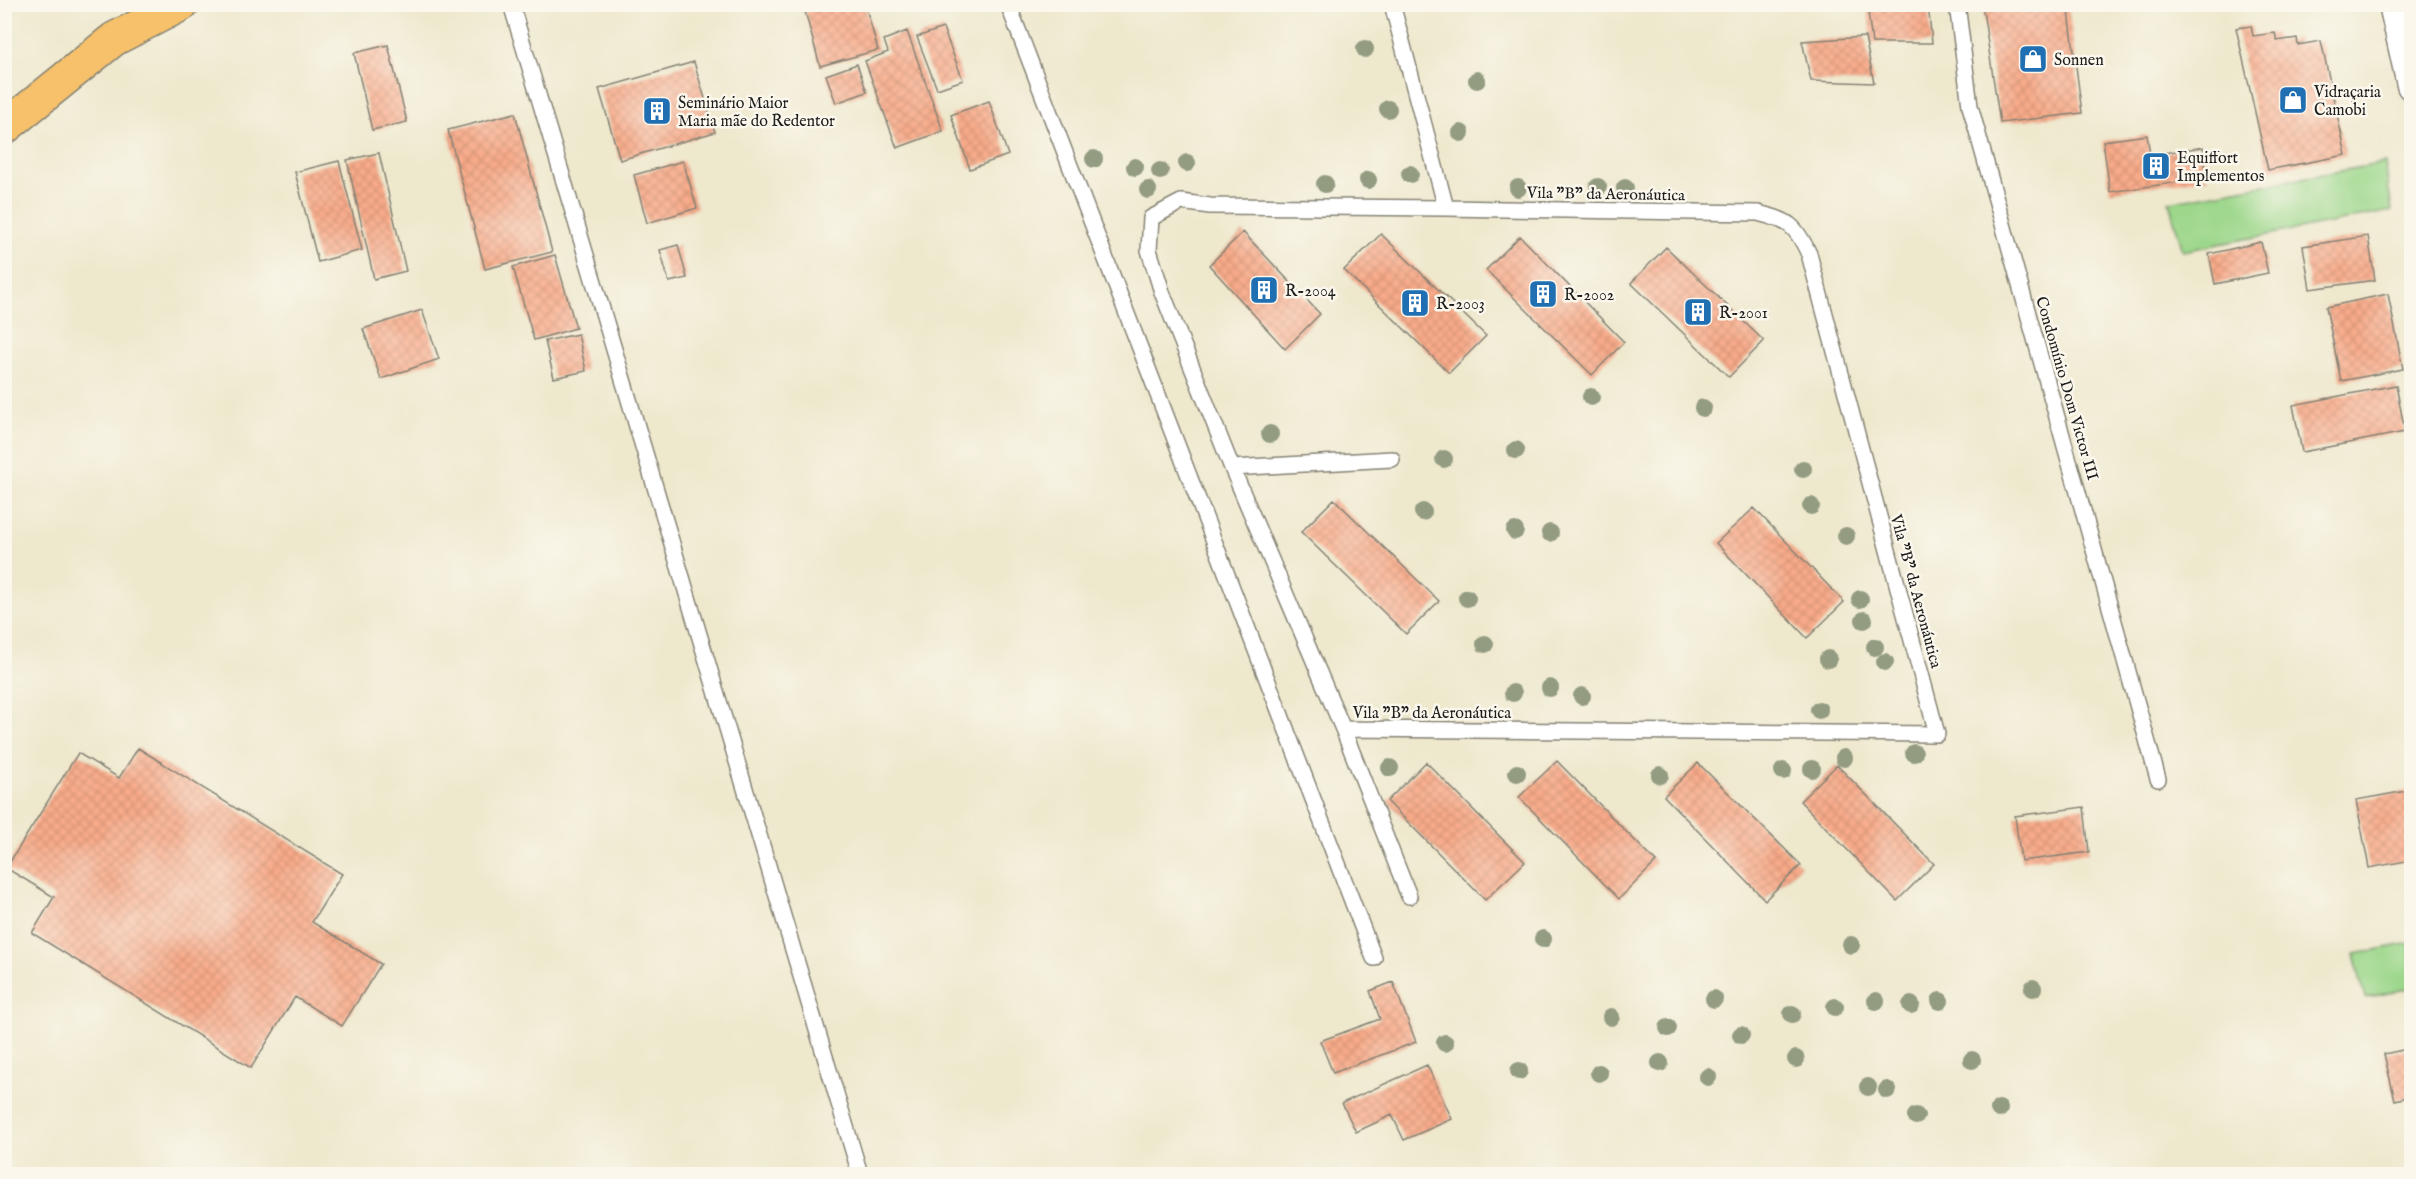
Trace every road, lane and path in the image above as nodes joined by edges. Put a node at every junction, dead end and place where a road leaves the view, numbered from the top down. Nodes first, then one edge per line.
1 (182, 4) edge
2 (511, 4) edge
3 (1008, 4) edge
4 (1392, 4) edge
5 (1958, 4) edge
6 (2394, 4) edge
7 (2412, 85) edge
8 (4, 128) edge
9 (1446, 207) junction
10 (1392, 459) dead end
11 (1232, 468) junction
12 (1343, 729) junction
13 (2158, 779) dead end
14 (1409, 896) dead end
15 (1374, 958) dead end
16 (860, 1174) edge

1 - 8 highway
2 - 16 lane
3 - 15 lane
4 - 9 lane
5 - 13 lane, Condomínio Dom Victor III
6 - 7 street
9 - 11 lane, Vila "B" da Aeronáutica
9 - 12 lane, Vila "B" da Aeronáutica
10 - 11 lane
11 - 12 lane, Vila "B" da Aeronáutica
12 - 14 lane, Vila "B" da Aeronáutica

